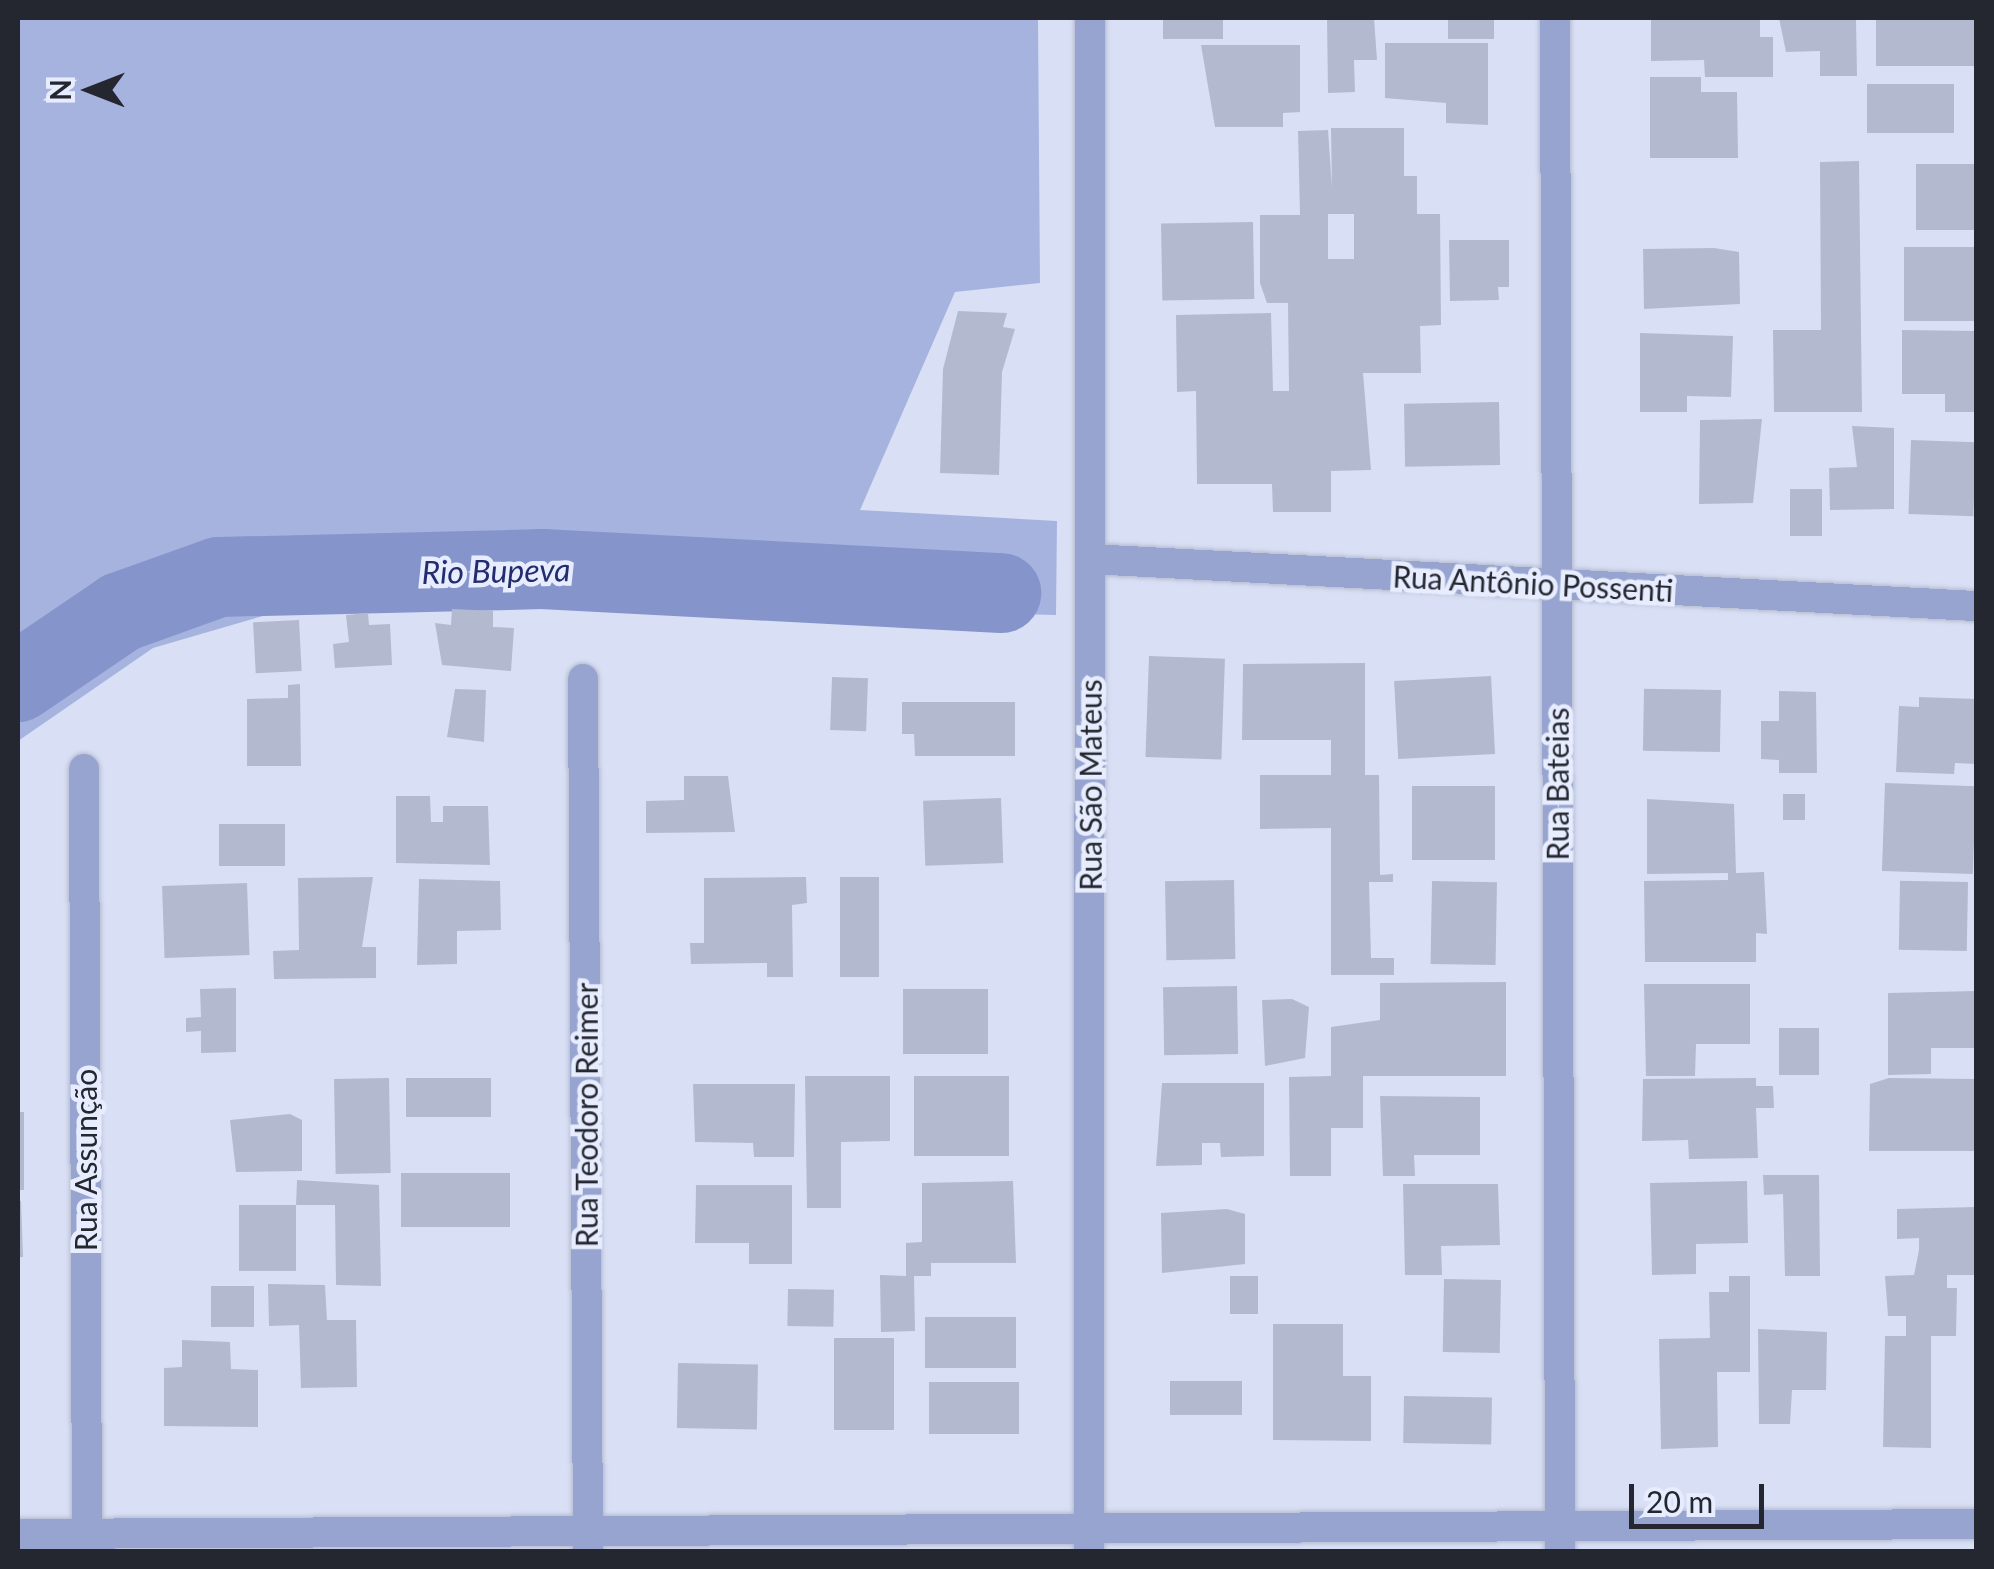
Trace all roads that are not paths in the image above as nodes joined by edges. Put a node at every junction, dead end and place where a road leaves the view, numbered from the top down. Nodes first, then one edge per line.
1 (1090, 18) edge
2 (1555, 18) edge
3 (1090, 559) junction
4 (1557, 584) junction
5 (1976, 606) edge
6 (583, 680) dead end
7 (84, 769) dead end
8 (1976, 1524) edge
9 (18, 1534) edge
10 (1560, 1539) edge
11 (1089, 1540) edge
12 (588, 1542) edge
13 (87, 1543) edge

1 - 3 street, Rua São Mateus
2 - 4 street, Rua Bateias
3 - 4 street, Rua Antônio Possenti
3 - 11 street, Rua São Mateus
4 - 5 street, Rua Antônio Possenti
4 - 10 street, Rua Bateias
6 - 12 street, Rua Teodoro Reimer
7 - 13 street, Rua Assunção
8 - 10 street
9 - 13 street
10 - 11 street
11 - 12 street
12 - 13 street

